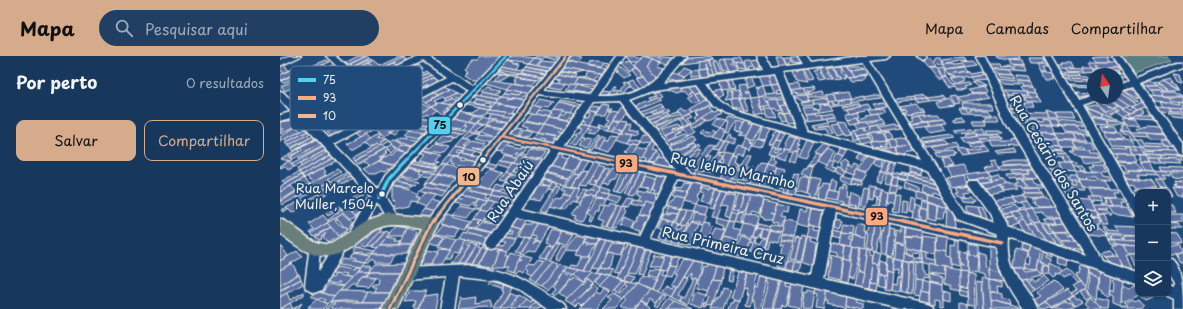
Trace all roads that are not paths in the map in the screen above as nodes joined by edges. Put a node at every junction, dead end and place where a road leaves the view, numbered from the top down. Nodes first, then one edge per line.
1 (297, 56) edge
2 (330, 56) edge
3 (506, 56) edge
4 (566, 56) edge
5 (621, 56) edge
6 (682, 56) edge
7 (761, 56) edge
8 (802, 56) edge
9 (886, 56) edge
10 (980, 56) edge
11 (1048, 56) edge
12 (1116, 56) edge
13 (1174, 56) edge
14 (423, 57) edge
15 (864, 58) edge
16 (280, 64) edge
17 (341, 66) edge
18 (405, 66) edge
19 (808, 66) junction
20 (1181, 66) edge
21 (773, 71) junction
22 (453, 77) junction
23 (701, 80) junction
24 (1134, 81) junction
25 (1123, 86) edge
26 (653, 87) junction
27 (473, 91) junction
28 (537, 92) junction
29 (422, 93) edge
30 (280, 94) edge
31 (622, 98) junction
32 (591, 99) junction
33 (1087, 100) edge
34 (1076, 104) junction
35 (290, 105) edge
36 (290, 116) edge
37 (280, 118) edge
38 (315, 130) edge
39 (353, 130) edge
40 (803, 134) junction
41 (501, 137) junction
42 (328, 143) junction
43 (555, 150) junction
44 (1183, 152) edge
45 (930, 167) junction
46 (681, 175) junction
47 (389, 180) junction
48 (365, 183) junction
49 (974, 183) dead end
50 (375, 200) junction
51 (1135, 207) edge
52 (831, 208) junction
53 (512, 212) junction
54 (365, 214) junction
55 (961, 216) junction
56 (388, 220) junction
57 (431, 224) junction
58 (280, 225) edge
59 (959, 234) junction
60 (353, 236) junction
61 (1003, 238) junction
62 (643, 242) junction
63 (491, 244) dead end
64 (339, 248) junction
65 (314, 249) junction
66 (1096, 262) junction
67 (1171, 267) edge
68 (453, 272) junction
69 (406, 274) junction
70 (1135, 277) edge
71 (817, 283) junction
72 (1171, 293) edge
73 (1181, 301) edge
74 (877, 303) edge
75 (390, 309) edge
76 (447, 309) edge
77 (559, 309) edge
78 (927, 309) edge
79 (1031, 309) edge

1 - 16 street
2 - 17 street
3 - 27 street
4 - 28 street
5 - 32 street, Rua Abaiú
6 - 26 street
7 - 21 street
8 - 19 street
9 - 15 street
10 - 66 street, Rua Cesário dos Santos
11 - 34 street
12 - 24 street
13 - 20 street
14 - 18 street
14 - 22 street
15 - 19 street
15 - 45 street
19 - 21 street
20 - 24 street
21 - 23 street
21 - 40 street
22 - 27 street
22 - 29 street
23 - 26 street
23 - 40 street
24 - 25 street
24 - 44 street
26 - 31 street
27 - 47 street
28 - 32 street
28 - 41 street
30 - 35 street
31 - 32 street
31 - 46 street
32 - 43 street, Rua Abaiú
33 - 34 street
34 - 51 street
36 - 37 street
38 - 42 street
39 - 42 street
40 - 45 street
41 - 43 street, Rua Ielmo Marinho
41 - 57 street
42 - 48 street
43 - 46 street, Rua Ielmo Marinho
43 - 53 street, Rua Abaiú
45 - 55 street
46 - 52 street, Rua Ielmo Marinho
46 - 62 street
47 - 48 street
47 - 50 street
48 - 50 street
49 - 61 street
50 - 54 street
50 - 56 street
52 - 59 street, Rua Ielmo Marinho
52 - 71 street
53 - 62 street, Rua Primeira Cruz
53 - 63 street, Rua Abaiú
54 - 56 street
54 - 60 street
55 - 59 street
55 - 61 street
56 - 57 main road
56 - 60 main road
57 - 69 main road
58 - 65 main road
59 - 61 street, Rua Ielmo Marinho
60 - 64 main road
61 - 66 street
61 - 79 street
62 - 71 street, Rua Primeira Cruz
64 - 65 main road
64 - 65 street
66 - 70 street
67 - 73 street
68 - 69 street
68 - 76 street
68 - 77 street
69 - 75 main road
71 - 74 street, Rua Primeira Cruz
72 - 73 street
74 - 78 street, Rua Primeira Cruz

